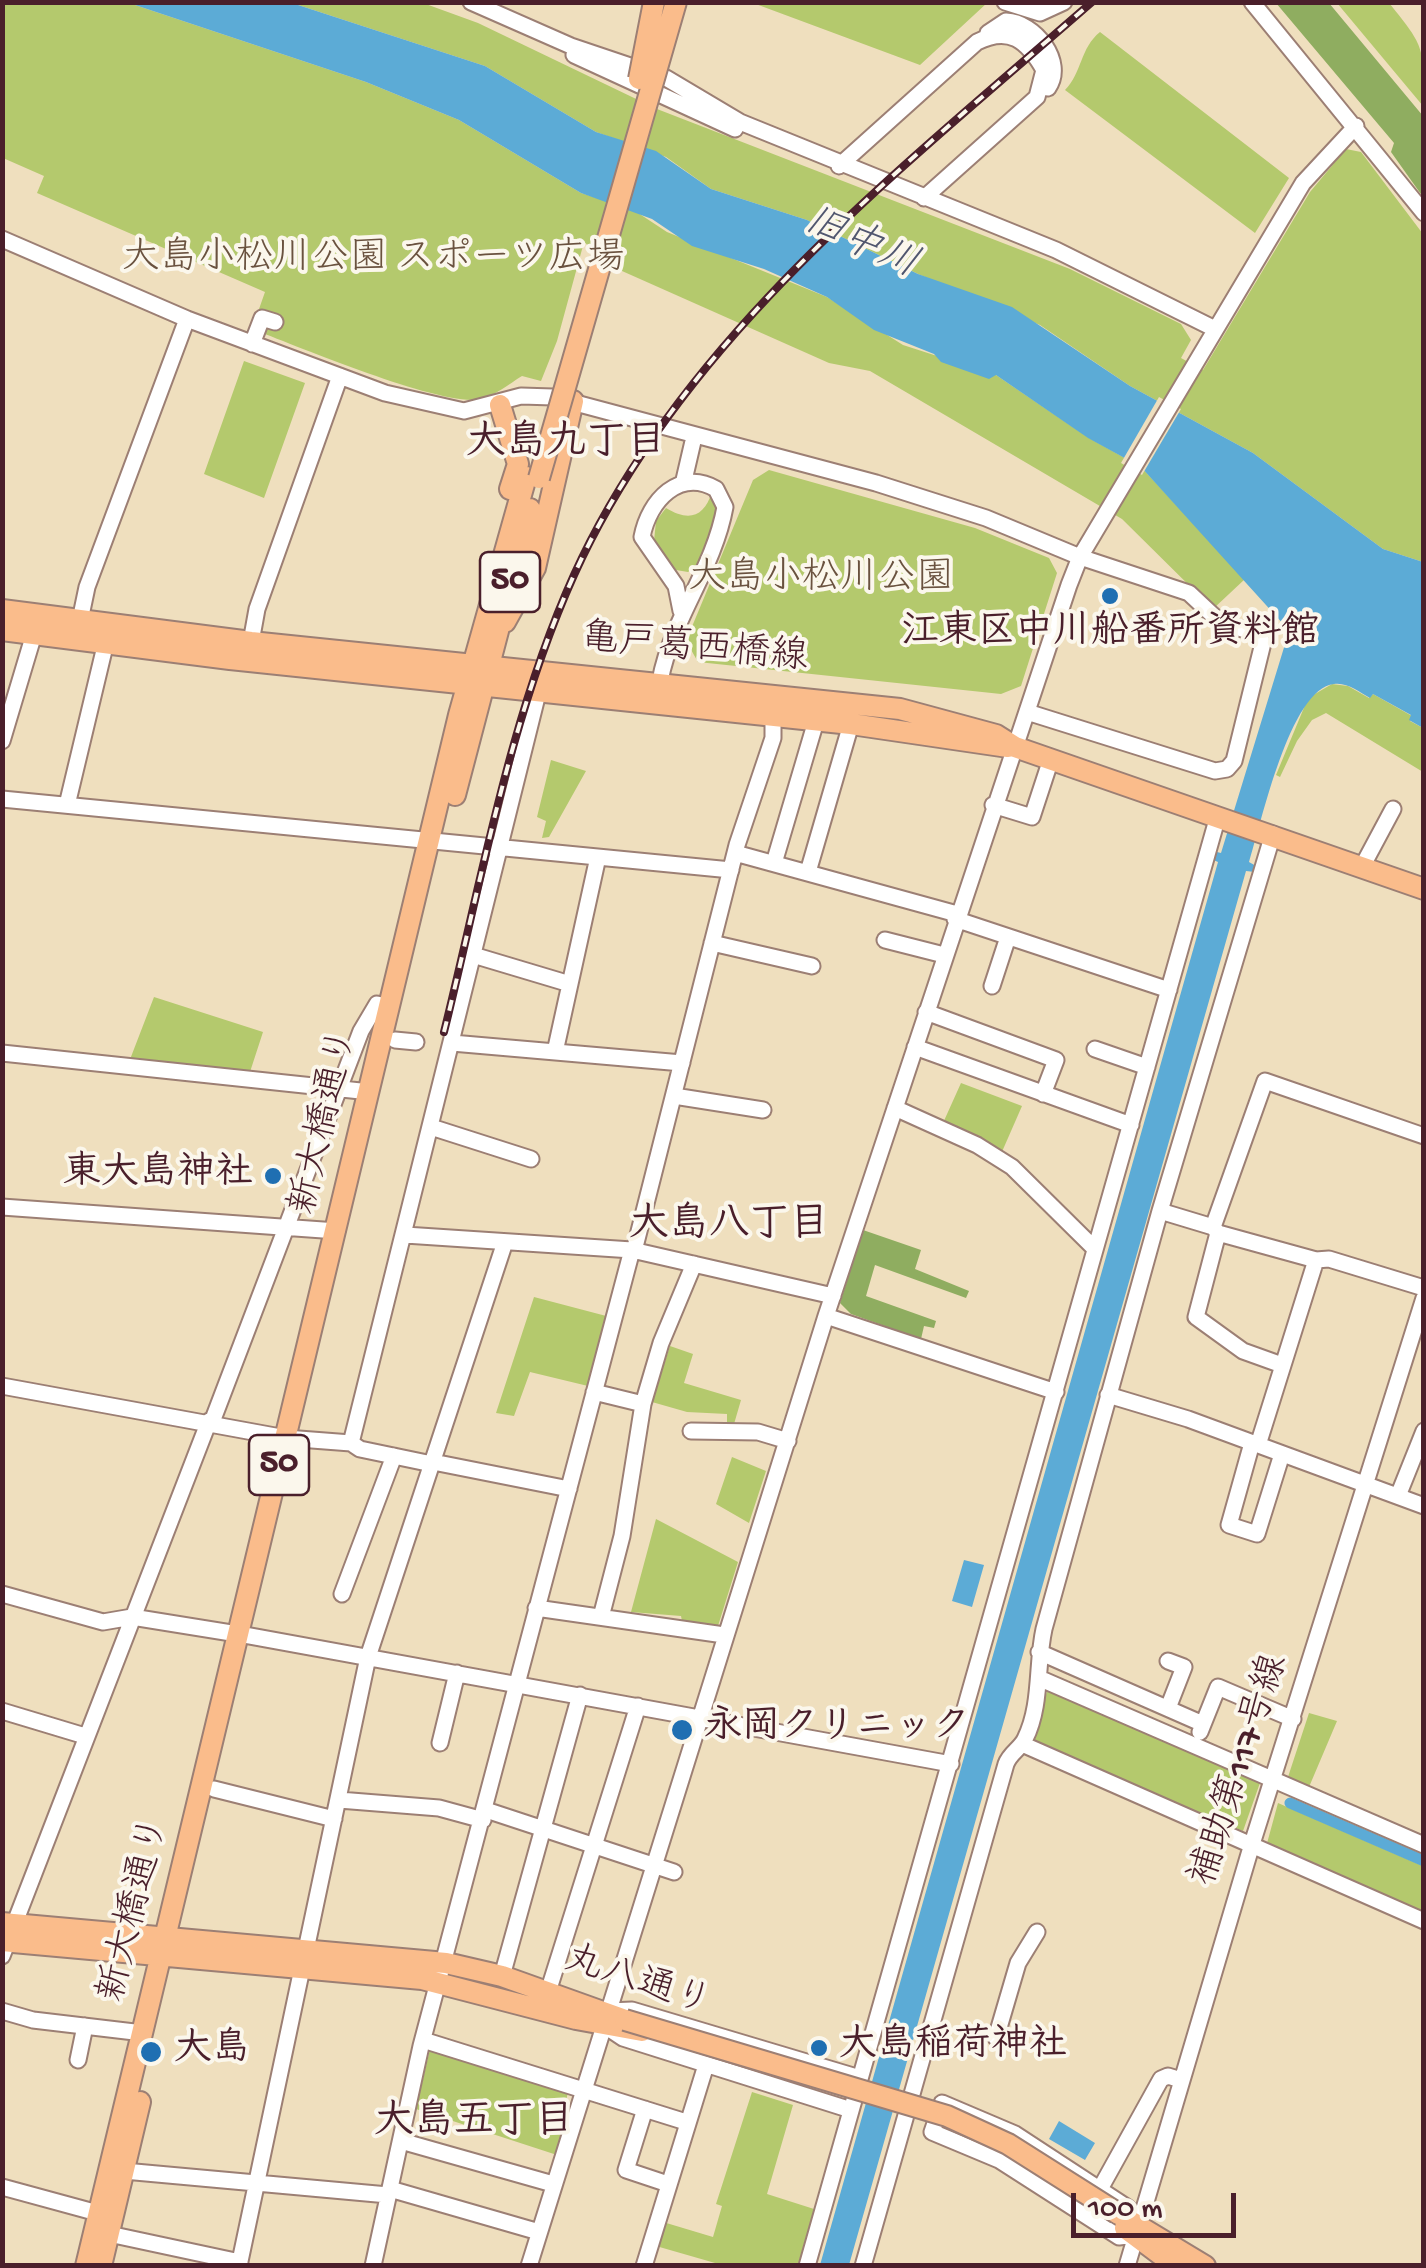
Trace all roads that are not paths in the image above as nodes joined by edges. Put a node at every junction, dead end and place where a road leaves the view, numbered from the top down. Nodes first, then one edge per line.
1 (471, 2) edge
2 (658, 2) edge
3 (676, 2) edge
4 (683, 2) edge
5 (1005, 2) edge
6 (1064, 2) edge
7 (1252, 2) edge
8 (645, 80) junction
9 (1356, 126) junction
10 (840, 166) junction
11 (924, 198) junction
12 (1424, 213) edge
13 (5, 240) edge
14 (2, 258) edge
15 (187, 319) junction
16 (275, 322) dead end
17 (1215, 329) junction
18 (252, 344) junction
19 (340, 376) junction
20 (574, 402) junction
21 (500, 406) junction
22 (694, 436) junction
23 (684, 480) junction
24 (1080, 557) junction
25 (707, 561) junction
26 (662, 567) junction
27 (2, 610) edge
28 (682, 611) junction
29 (2, 630) edge
30 (78, 630) junction
31 (488, 630) junction
32 (34, 634) junction
33 (106, 642) junction
34 (250, 642) junction
35 (476, 676) junction
36 (538, 693) junction
37 (658, 694) junction
38 (804, 696) junction
39 (842, 701) junction
40 (1027, 712) junction
41 (774, 717) junction
42 (827, 722) junction
43 (2, 741) edge
44 (1015, 746) junction
45 (1052, 759) junction
46 (2, 799) edge
47 (67, 806) junction
48 (993, 806) junction
49 (1392, 809) dead end
50 (1220, 816) junction
51 (1271, 833) junction
52 (437, 842) junction
53 (499, 847) junction
54 (735, 852) junction
55 (598, 857) junction
56 (774, 864) junction
57 (1362, 867) junction
58 (731, 870) junction
59 (808, 872) junction
60 (1424, 889) edge
61 (956, 916) junction
62 (1008, 936) junction
63 (884, 940) dead end
64 (712, 944) junction
65 (472, 955) junction
66 (944, 955) junction
67 (812, 966) dead end
68 (570, 984) junction
69 (992, 986) dead end
70 (1168, 990) junction
71 (390, 1007) junction
72 (926, 1012) junction
73 (452, 1042) junction
74 (915, 1047) junction
75 (1095, 1049) dead end
76 (555, 1052) junction
77 (2, 1053) edge
78 (682, 1063) junction
79 (1147, 1067) junction
80 (341, 1088) junction
81 (370, 1092) junction
82 (1043, 1094) junction
83 (674, 1096) junction
84 (895, 1108) junction
85 (763, 1110) dead end
86 (1130, 1125) junction
87 (431, 1127) junction
88 (1424, 1136) edge
89 (531, 1159) dead end
90 (2, 1207) edge
91 (1160, 1211) junction
92 (287, 1226) junction
93 (1216, 1230) junction
94 (337, 1231) junction
95 (405, 1235) junction
96 (505, 1242) junction
97 (1096, 1249) junction
98 (633, 1250) junction
99 (1316, 1260) junction
100 (694, 1264) junction
101 (1424, 1288) edge
102 (833, 1296) junction
103 (1423, 1299) edge
104 (826, 1316) junction
105 (1282, 1365) junction
106 (2, 1386) edge
107 (594, 1392) junction
108 (1056, 1392) junction
109 (1108, 1395) junction
110 (643, 1404) junction
111 (211, 1422) junction
112 (691, 1431) dead end
113 (1424, 1431) edge
114 (293, 1437) junction
115 (352, 1440) junction
116 (788, 1441) junction
117 (1255, 1444) junction
118 (1282, 1454) junction
119 (394, 1456) junction
120 (432, 1463) junction
121 (1366, 1483) junction
122 (569, 1489) junction
123 (1398, 1496) junction
124 (1424, 1506) edge
125 (2, 1594) edge
126 (342, 1594) dead end
127 (536, 1608) junction
128 (132, 1617) junction
129 (601, 1618) junction
130 (244, 1635) junction
131 (724, 1635) junction
132 (1039, 1652) junction
133 (368, 1657) junction
134 (1168, 1661) dead end
135 (457, 1673) junction
136 (1041, 1680) junction
137 (518, 1683) junction
138 (580, 1695) junction
139 (638, 1706) junction
140 (1168, 1708) junction
141 (2, 1711) edge
142 (699, 1717) junction
143 (1293, 1719) junction
144 (1203, 1724) junction
145 (85, 1736) junction
146 (440, 1743) dead end
147 (1022, 1744) junction
148 (1194, 1746) junction
149 (951, 1764) junction
150 (1273, 1779) junction
151 (214, 1789) junction
152 (339, 1800) junction
153 (484, 1815) junction
154 (334, 1819) junction
155 (543, 1829) junction
156 (1252, 1844) junction
157 (594, 1845) junction
158 (1424, 1845) edge
159 (652, 1865) junction
160 (674, 1872) dead end
161 (1424, 1921) edge
162 (1036, 1932) dead end
163 (6, 1937) edge
164 (170, 1947) junction
165 (304, 1959) junction
166 (443, 1972) junction
167 (502, 1976) junction
168 (548, 1992) junction
169 (2, 2011) edge
170 (614, 2020) junction
171 (85, 2026) junction
172 (143, 2033) junction
173 (996, 2038) dead end
174 (424, 2040) junction
175 (78, 2060) dead end
176 (706, 2065) junction
177 (860, 2078) junction
178 (1181, 2080) junction
179 (581, 2089) junction
180 (912, 2092) junction
181 (942, 2103) junction
182 (645, 2109) junction
183 (851, 2110) junction
184 (686, 2122) junction
185 (903, 2122) junction
186 (932, 2132) junction
187 (400, 2141) junction
188 (124, 2171) junction
189 (257, 2183) junction
190 (554, 2184) junction
191 (668, 2184) junction
192 (2, 2187) edge
193 (1100, 2188) junction
194 (389, 2192) junction
195 (107, 2222) junction
196 (1136, 2230) junction
197 (539, 2232) junction
198 (239, 2264) edge
199 (86, 2266) edge
200 (101, 2266) edge
201 (373, 2266) edge
202 (529, 2266) edge
203 (644, 2266) edge
204 (806, 2266) edge
205 (863, 2266) edge
206 (1126, 2266) edge
207 (1176, 2266) edge
208 (1205, 2266) edge

1 - 10 street
2 - 8 main road, 新大橋通り / 50, bridge
3 - 8 main road, 新大橋通り / 50, bridge
4 - 8 main road, bridge
5 - 6 street
7 - 9 street
8 - 31 main road, 新大橋通り / 50
9 - 12 street
9 - 17 street
10 - 11 street
10 - 11 street
11 - 17 street
13 - 14 street
13 - 15 street
15 - 18 street
15 - 30 street
16 - 18 street
17 - 24 street
18 - 19 street
19 - 21 street
19 - 34 street
20 - 21 street
20 - 22 street
20 - 31 main road
21 - 31 main road
22 - 23 street
22 - 24 street
23 - 25 street
23 - 26 street
24 - 40 street
24 - 40 street
25 - 26 street
25 - 28 street
26 - 28 street
27 - 30 main road, 亀戸葛西橋線
28 - 37 street
29 - 32 main road, 亀戸葛西橋線
30 - 32 main road, 亀戸葛西橋線
30 - 33 main road, 亀戸葛西橋線
30 - 34 main road, 亀戸葛西橋線
31 - 35 main road, 新大橋通り / 50
32 - 43 street
33 - 35 main road, 亀戸葛西橋線
33 - 47 street
34 - 35 main road, 亀戸葛西橋線
35 - 36 main road, 亀戸葛西橋線
35 - 37 main road, 亀戸葛西橋線
35 - 52 main road, 新大橋通り / 50
36 - 37 main road, 亀戸葛西橋線
36 - 53 street
37 - 38 main road, 亀戸葛西橋線
37 - 41 main road, 亀戸葛西橋線
38 - 39 main road, 亀戸葛西橋線
38 - 42 main road
39 - 42 main road
39 - 44 main road, 亀戸葛西橋線
40 - 44 street
41 - 42 main road, 亀戸葛西橋線
41 - 54 street
42 - 44 main road, 亀戸葛西橋線
42 - 56 street
42 - 59 street
44 - 45 main road, 亀戸葛西橋線
44 - 48 street
45 - 48 street
45 - 50 main road, 亀戸葛西橋線
46 - 47 street
47 - 52 street
48 - 61 street
49 - 57 street
50 - 51 main road, 亀戸葛西橋線
50 - 70 street
51 - 57 main road, 亀戸葛西橋線
51 - 91 street
52 - 53 street
52 - 71 main road, 新大橋通り / 50
52 - 114 main road, 新大橋通り / 50
53 - 55 street
53 - 65 street
54 - 56 street
54 - 58 street
55 - 58 street
55 - 68 street
56 - 59 street
57 - 60 main road, 亀戸葛西橋線
58 - 64 street
59 - 61 street
61 - 62 street
61 - 66 street
62 - 69 street
62 - 70 street
63 - 66 street
64 - 67 street
64 - 78 street
65 - 68 street
65 - 73 street
66 - 72 street
68 - 76 street
70 - 79 street
71 - 80 street
71 - 81 main road, 新大橋通り / 50
72 - 74 street
72 - 82 street
73 - 76 street
73 - 87 street
74 - 82 street
74 - 84 street
75 - 79 street
76 - 78 street
77 - 80 street
78 - 83 street
79 - 86 street
80 - 81 street
80 - 92 street
81 - 94 main road, 新大橋通り / 50
82 - 86 street
83 - 85 street
83 - 98 street
84 - 97 street
84 - 102 street
86 - 97 street
87 - 89 street
87 - 95 street
88 - 93 street
90 - 92 street
91 - 93 street
91 - 109 street
92 - 94 street
92 - 111 street
93 - 99 street
93 - 105 street
94 - 114 main road, 新大橋通り / 50
95 - 96 street
95 - 115 street
96 - 98 street
96 - 120 street
97 - 108 street
98 - 100 street
98 - 107 street
99 - 101 street
99 - 105 street
100 - 102 street
100 - 110 street
102 - 104 street
103 - 121 street, 補助第117号線
104 - 108 street
104 - 116 street
105 - 117 street
106 - 111 street
107 - 110 street
107 - 122 street
108 - 149 street
109 - 117 street
109 - 132 street
110 - 129 street
111 - 114 street
111 - 128 street
112 - 116 street
113 - 123 street
114 - 115 street
114 - 130 main road, 新大橋通り / 50
115 - 119 street
116 - 131 street
117 - 118 street
117 - 118 street
118 - 121 street
119 - 120 street
119 - 126 street
120 - 122 street
120 - 133 street
121 - 123 street
121 - 143 street, 補助第117号線
122 - 127 street
123 - 124 street
125 - 128 street
127 - 129 street
127 - 137 street
128 - 130 street
128 - 145 street
129 - 131 street
130 - 133 street
130 - 151 main road, 新大橋通り / 50
130 - 164 main road, 新大橋通り / 50
131 - 142 street
132 - 136 street
132 - 140 street
133 - 135 street
133 - 152 street
134 - 140 street
135 - 137 street
135 - 146 street
136 - 147 street
136 - 148 street
137 - 138 street
137 - 153 street
138 - 139 street
138 - 155 street
139 - 142 street
139 - 157 street
140 - 144 street
141 - 145 street
142 - 149 street
142 - 159 street
143 - 144 street
143 - 150 street, 補助第117号線
144 - 148 street
145 - 163 street
147 - 156 street
147 - 180 street
148 - 150 street
149 - 177 street
150 - 156 street, 補助第117号線
150 - 158 street
151 - 154 street
151 - 164 main road, 新大橋通り / 50
152 - 153 street
152 - 154 street
153 - 155 street
153 - 166 street
154 - 165 street
155 - 157 street
155 - 167 street
156 - 161 street
156 - 178 street, 補助第117号線
157 - 159 street
157 - 168 street
159 - 160 street
159 - 170 street
162 - 173 street
163 - 164 main road, 丸八通り
164 - 165 main road, 丸八通り
164 - 172 main road, 新大橋通り / 50
164 - 188 main road, 新大橋通り / 50
165 - 166 main road, 丸八通り
165 - 189 street
166 - 167 main road, 丸八通り
166 - 170 main road, 丸八通り
166 - 174 street
167 - 168 main road, 丸八通り
168 - 170 main road, 丸八通り
169 - 171 street
170 - 176 street
170 - 177 street
170 - 179 street
170 - 196 main road, 丸八通り, bridge
171 - 172 street
171 - 175 street
172 - 195 main road, 新大橋通り / 50
174 - 179 street
174 - 187 street
176 - 183 street
176 - 184 street
177 - 183 street
178 - 193 street
178 - 196 street, 補助第117号線
179 - 182 street
179 - 190 street
180 - 181 street
180 - 185 street
181 - 186 street
181 - 193 street
182 - 184 street
182 - 191 street
183 - 204 street
184 - 191 street
185 - 186 street
185 - 205 street
186 - 196 street
187 - 190 street
187 - 194 street
188 - 189 street
188 - 195 main road, 新大橋通り / 50
189 - 194 street
189 - 198 street
190 - 197 street
191 - 203 street
192 - 195 street
193 - 196 street
194 - 197 street
194 - 201 street
195 - 198 street
195 - 199 main road, 新大橋通り / 50
195 - 200 main road, 新大橋通り / 50
196 - 206 street, 補助第117号線
196 - 207 main road, 丸八通り
196 - 208 main road, 丸八通り
197 - 202 street

